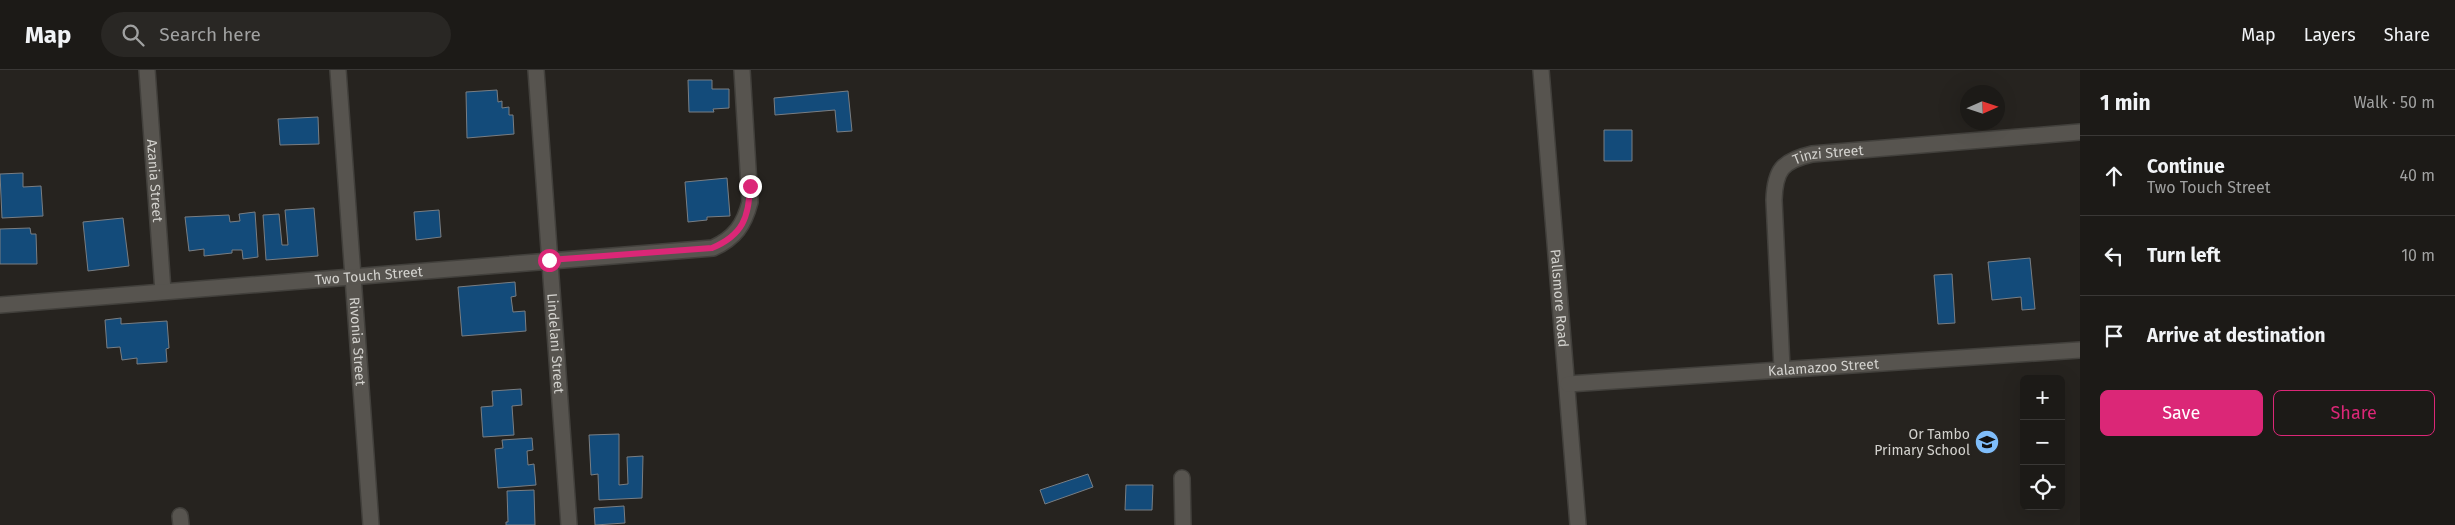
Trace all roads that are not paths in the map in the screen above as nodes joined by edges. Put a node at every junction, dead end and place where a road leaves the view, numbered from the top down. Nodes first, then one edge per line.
1 (147, 70) edge
2 (338, 70) edge
3 (536, 70) edge
4 (742, 70) edge
5 (1541, 70) edge
6 (2080, 132) edge
7 (549, 260) junction
8 (352, 275) junction
9 (163, 291) junction
10 (0, 305) edge
11 (2080, 350) edge
12 (1782, 368) junction
13 (1568, 384) junction
14 (1182, 478) dead end
15 (371, 525) edge
16 (570, 525) edge
17 (1183, 525) edge
18 (1578, 525) edge

1 - 9 street, Azania Street
2 - 8 street, Rivonia Street
3 - 7 street, Lindelani Street
4 - 7 street, Two Touch Street
5 - 13 street, Pallsmore Road
6 - 12 street, Tinzi Street
7 - 8 street, Two Touch Street
7 - 16 street, Lindelani Street
8 - 9 street, Two Touch Street
8 - 15 street, Rivonia Street
9 - 10 street, Two Touch Street
11 - 12 street, Kalamazoo Street
12 - 13 street, Kalamazoo Street
13 - 18 street, Pallsmore Road
14 - 17 street

